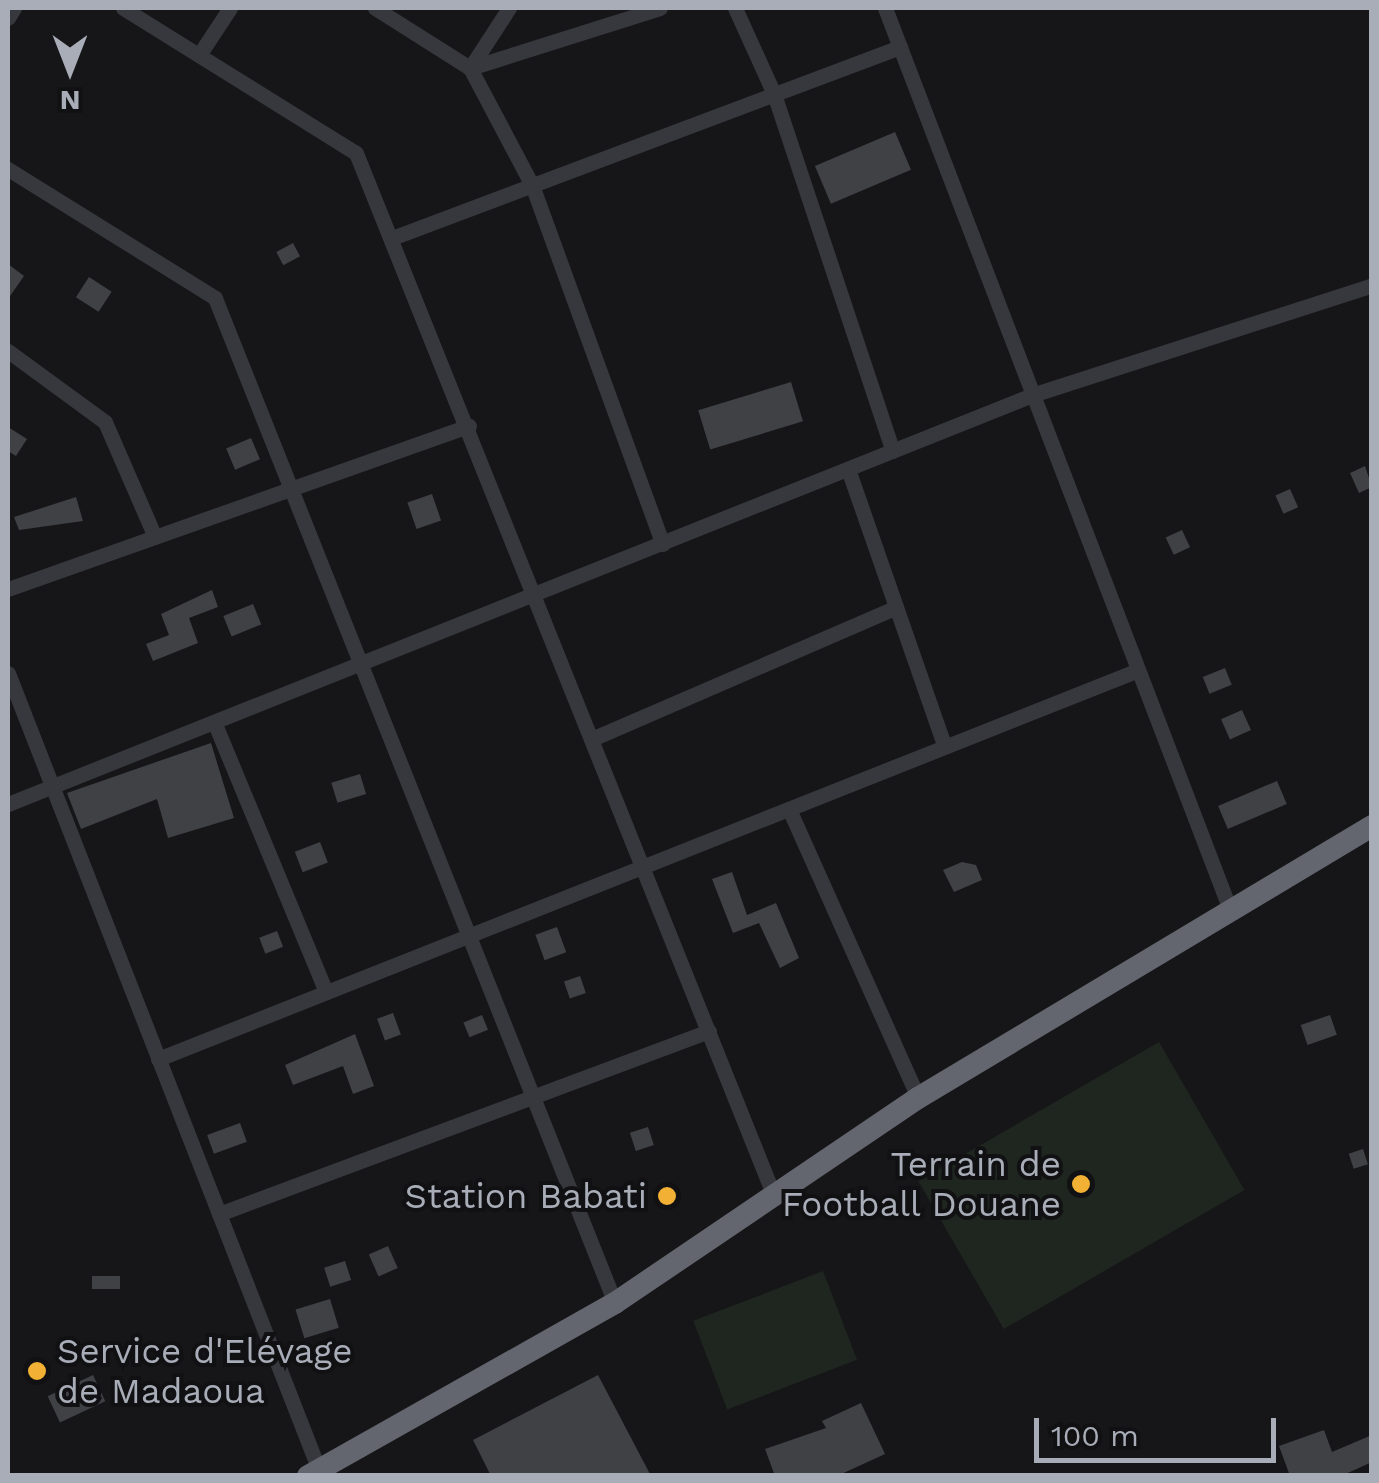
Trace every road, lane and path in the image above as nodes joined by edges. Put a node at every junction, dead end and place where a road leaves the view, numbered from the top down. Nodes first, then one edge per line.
1 (14, 8) edge
2 (123, 8) edge
3 (230, 8) edge
4 (375, 8) edge
5 (508, 8) edge
6 (660, 8) edge
7 (735, 8) edge
8 (885, 8) edge
9 (8, 18) edge
10 (900, 47) junction
11 (199, 55) junction
12 (470, 68) junction
13 (774, 94) junction
14 (8, 169) edge
15 (532, 185) junction
16 (392, 238) junction
17 (1372, 285) edge
18 (8, 352) edge
19 (1032, 395) junction
20 (469, 426) junction
21 (893, 451) junction
22 (848, 469) junction
23 (290, 489) junction
24 (155, 537) junction
25 (663, 544) junction
26 (8, 589) edge
27 (538, 594) junction
28 (896, 606) junction
29 (360, 666) junction
30 (1136, 671) junction
31 (8, 673) edge
32 (215, 724) junction
33 (594, 738) junction
34 (945, 747) junction
35 (53, 790) junction
36 (8, 804) edge
37 (789, 809) junction
38 (1372, 826) edge
39 (644, 866) junction
40 (1231, 912) junction
41 (468, 936) junction
42 (326, 992) junction
43 (709, 1031) junction
44 (158, 1059) junction
45 (532, 1098) junction
46 (918, 1098) junction
47 (774, 1196) junction
48 (219, 1214) junction
49 (614, 1304) junction
50 (314, 1473) edge

1 - 9 street
2 - 11 street
3 - 11 street
4 - 12 street
5 - 12 street
6 - 12 street
7 - 13 street
8 - 10 street
10 - 13 street
10 - 19 street
11 - 16 street
12 - 15 street
13 - 15 street
13 - 21 street
14 - 23 street
15 - 16 street
15 - 25 street
16 - 20 street
17 - 19 street
18 - 24 street
19 - 21 street
19 - 30 street
20 - 23 street
20 - 27 street
21 - 22 street
22 - 25 street
22 - 28 street
23 - 24 street
23 - 29 street
24 - 26 street
25 - 27 street
27 - 29 street
27 - 33 street
28 - 33 street
28 - 34 street
29 - 32 street
29 - 41 street
30 - 34 street
30 - 40 street
31 - 35 street
32 - 35 street
32 - 42 street
33 - 39 street
34 - 37 street
35 - 36 street
35 - 44 street
37 - 39 street
37 - 46 street
38 - 40 highway
39 - 41 street
39 - 43 street
40 - 46 highway
41 - 42 street
41 - 45 street
42 - 44 street
43 - 45 street
43 - 47 street
44 - 48 street
45 - 48 street
45 - 49 street
46 - 47 highway
47 - 49 highway
48 - 50 street
49 - 50 highway

